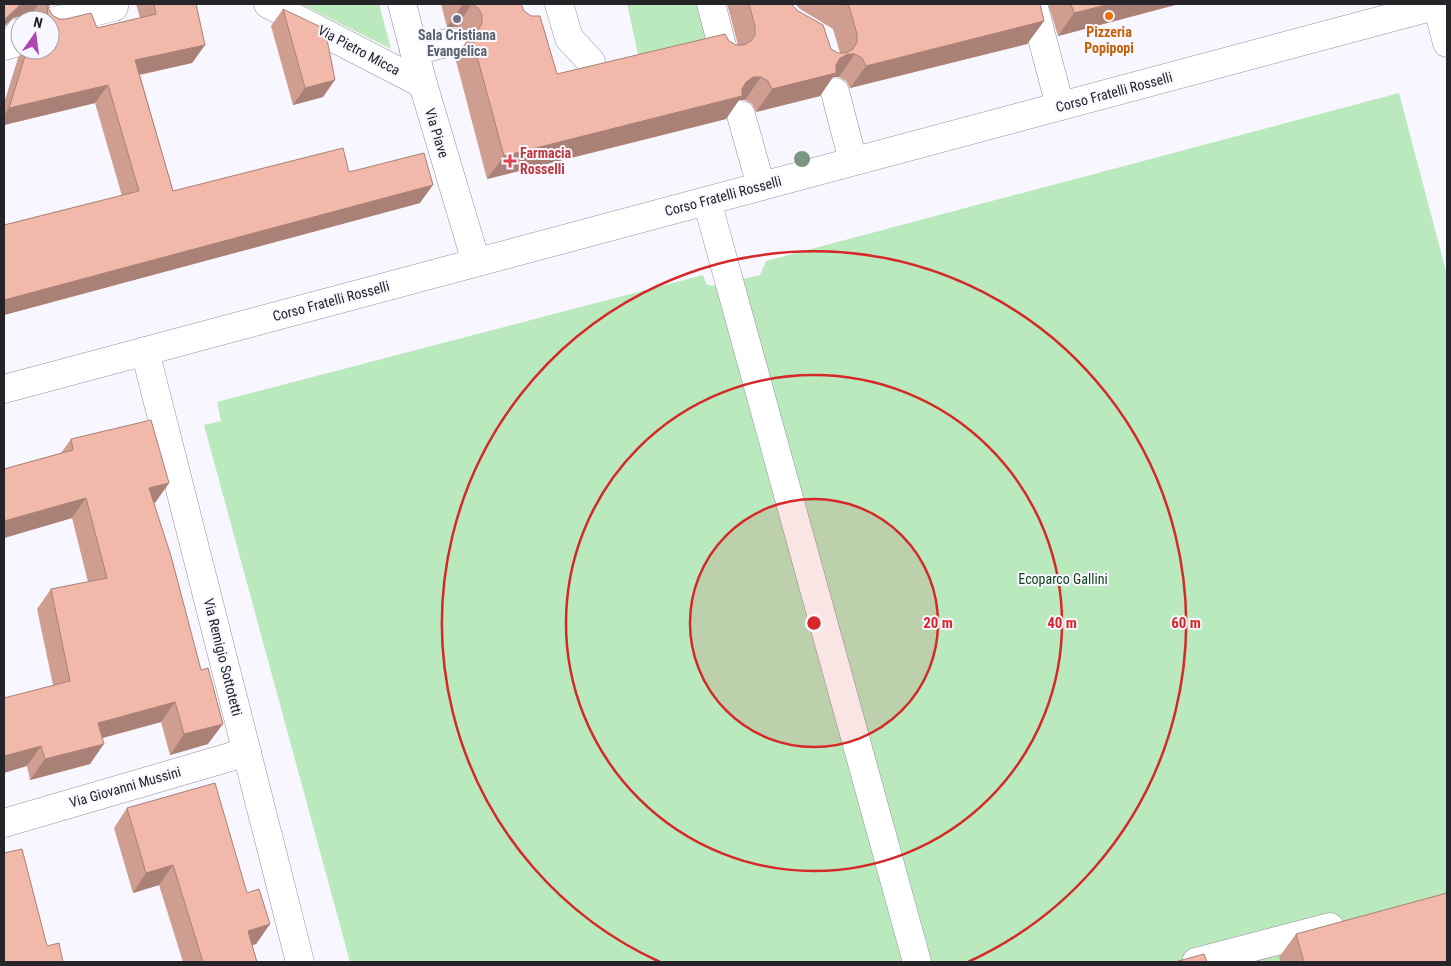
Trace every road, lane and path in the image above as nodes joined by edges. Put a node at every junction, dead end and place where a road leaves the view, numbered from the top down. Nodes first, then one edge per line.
1 (268, 4) edge
2 (402, 4) edge
3 (711, 4) edge
4 (1033, 4) edge
5 (1439, 4) edge
6 (114, 7) dead end
7 (553, 13) edge
8 (60, 20) edge
9 (451, 42) dead end
10 (1447, 43) edge
11 (414, 51) junction
12 (724, 53) edge
13 (591, 62) dead end
14 (423, 84) junction
15 (834, 92) edge
16 (1060, 106) junction
17 (741, 115) edge
18 (853, 161) junction
19 (761, 186) junction
20 (707, 201) junction
21 (476, 262) junction
22 (145, 351) junction
23 (4, 389) edge
24 (247, 752) junction
25 (4, 822) edge
26 (1354, 920) edge
27 (300, 962) edge
28 (916, 962) edge
29 (1196, 962) edge

1 - 14 street, Via Pietro Micca
2 - 11 street, Via Piave
3 - 12 street
4 - 16 street
5 - 10 street
5 - 16 street, Corso Fratelli Rosselli
6 - 8 street
7 - 13 street
9 - 11 street
11 - 14 street, Via Piave
14 - 21 street, Via Piave
15 - 18 street
16 - 18 street, Corso Fratelli Rosselli
17 - 19 street
18 - 19 street, Corso Fratelli Rosselli
19 - 20 street, Corso Fratelli Rosselli
20 - 21 street, Corso Fratelli Rosselli
20 - 28 street
21 - 22 street, Corso Fratelli Rosselli
22 - 23 street, Corso Fratelli Rosselli
22 - 24 street, Via Remigio Sottotetti
24 - 25 street, Via Giovanni Mussini
24 - 27 street, Via Remigio Sottotetti
26 - 29 street

